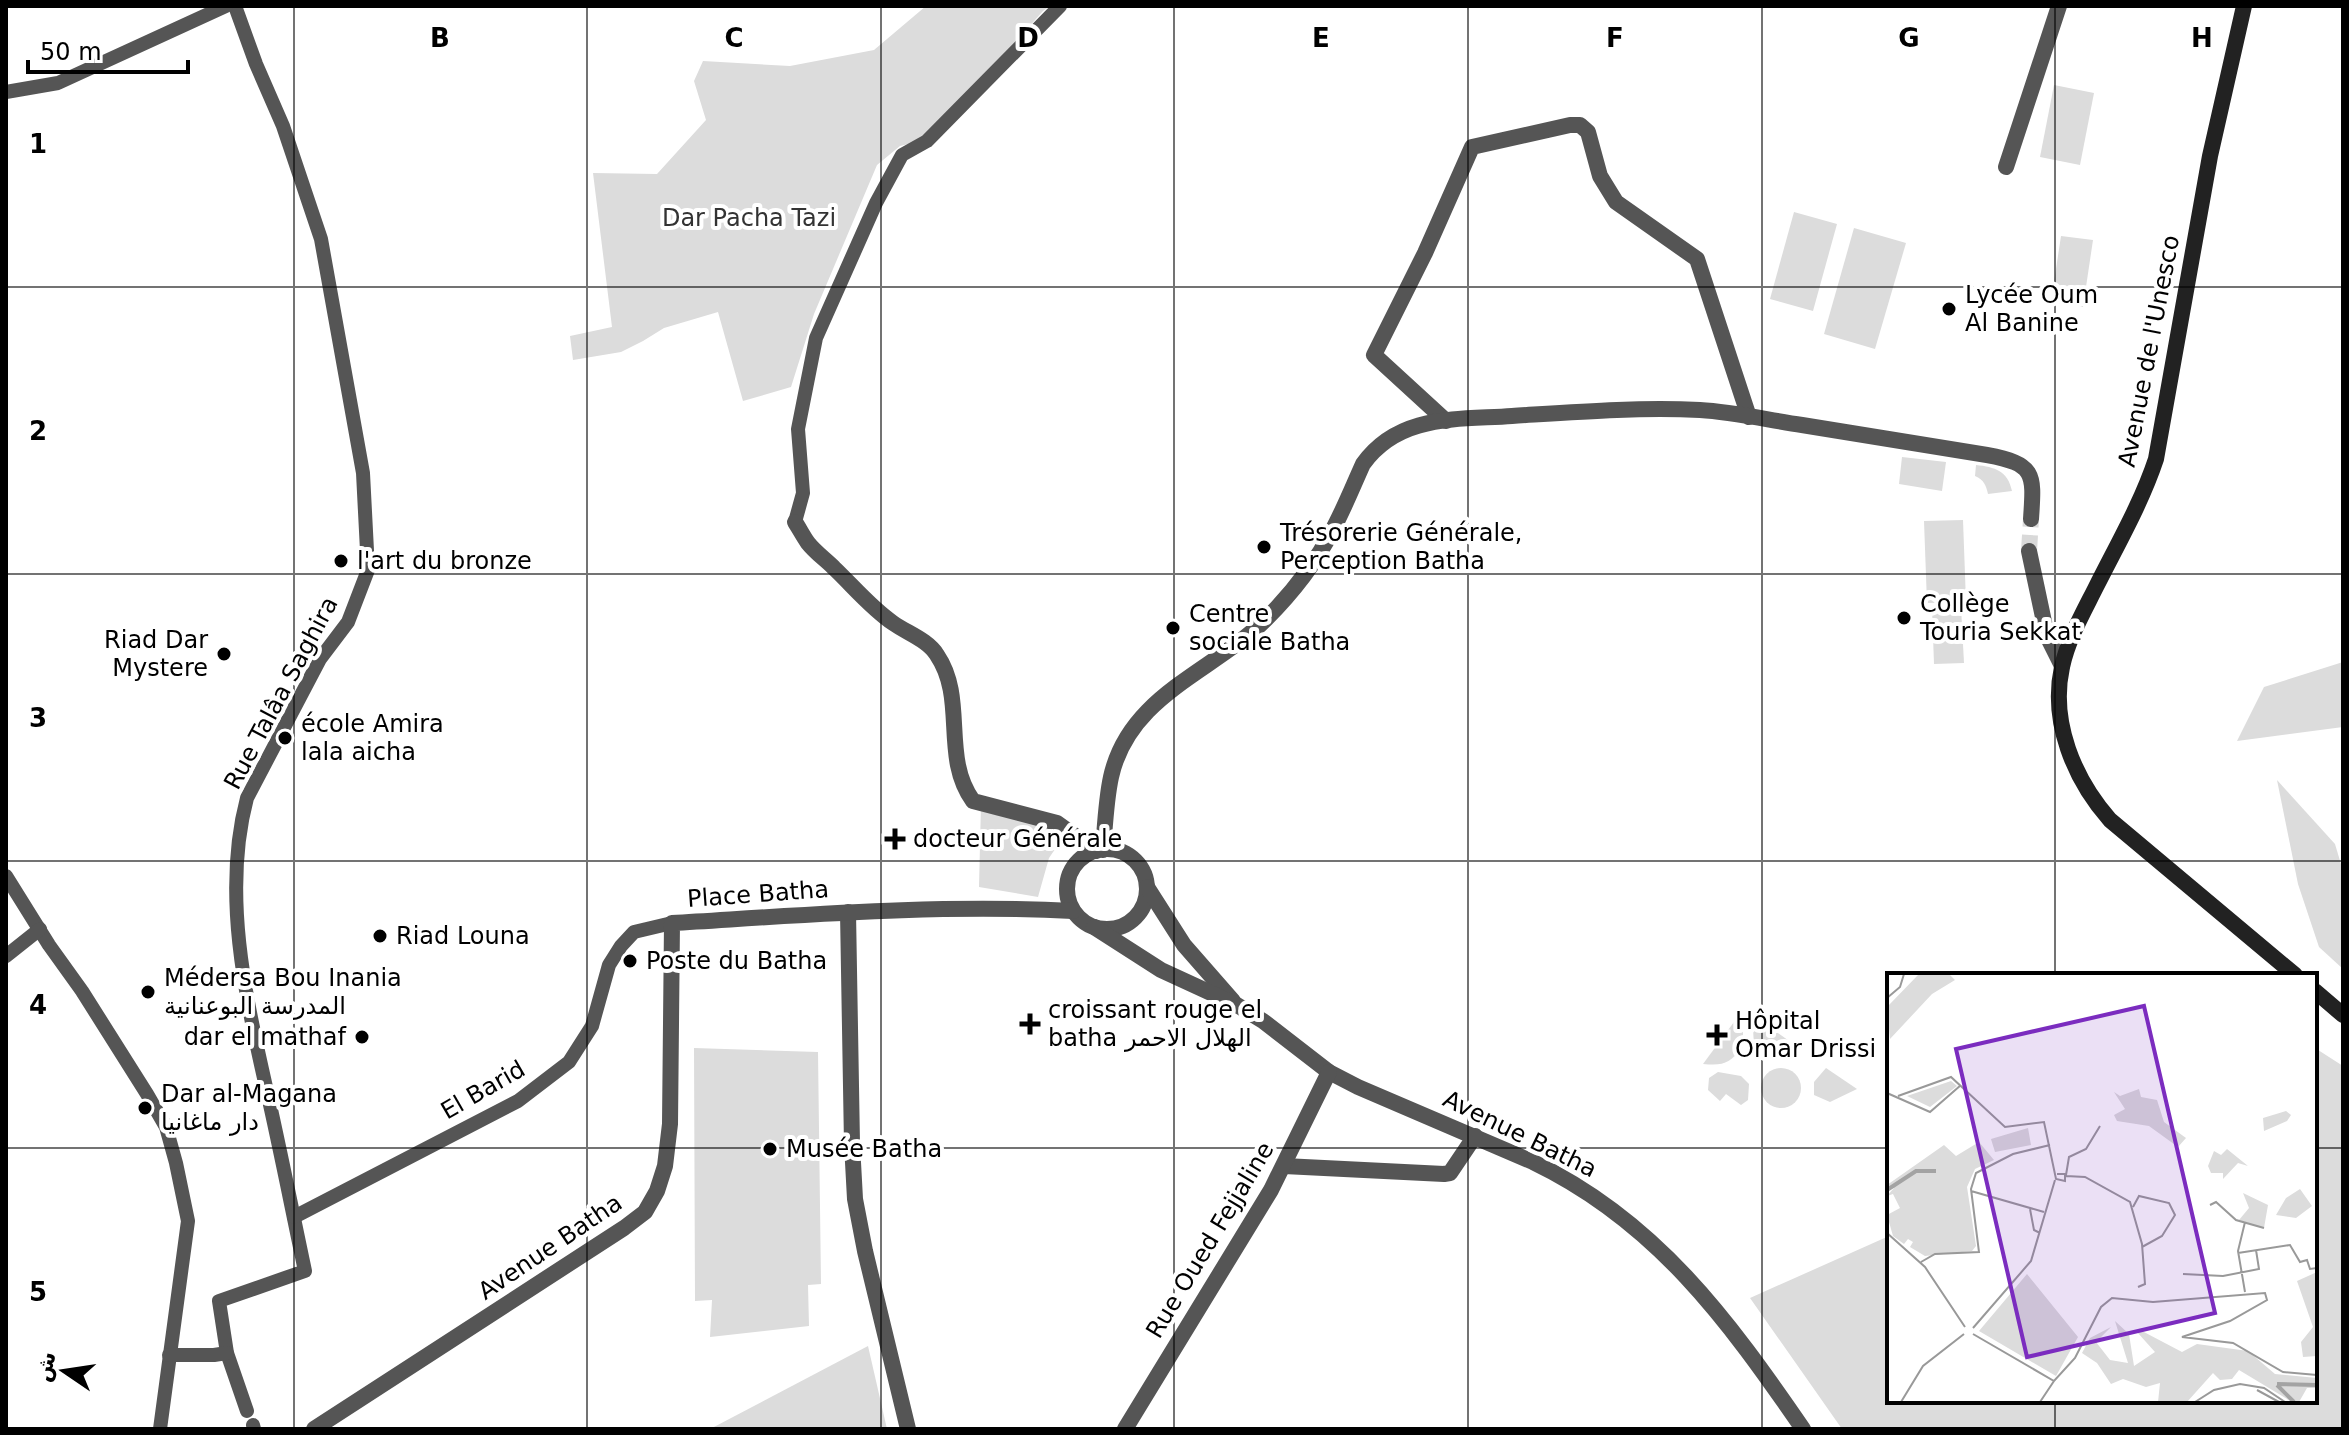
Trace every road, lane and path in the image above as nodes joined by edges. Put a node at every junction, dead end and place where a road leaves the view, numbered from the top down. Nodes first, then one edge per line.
1 (226, 6) edge
2 (235, 6) edge
3 (1060, 6) edge
4 (2059, 6) edge
5 (2244, 6) edge
6 (6, 92) edge
7 (2006, 167) dead end
8 (1749, 417) junction
9 (1446, 421) junction
10 (2031, 519) tunnel mouth
11 (795, 522) joint
12 (2029, 551) tunnel mouth
13 (2062, 666) junction
14 (1100, 850) junction
15 (6, 876) edge
16 (1147, 887) junction
17 (1073, 911) junction
18 (848, 912) junction
19 (672, 923) junction
20 (1094, 927) junction
21 (40, 929) junction
22 (6, 956) edge
23 (2293, 973) edge
24 (2317, 993) edge
25 (1237, 1005) junction
26 (2343, 1015) edge
27 (1329, 1072) junction
28 (1475, 1136) junction
29 (1284, 1166) junction
30 (294, 1217) junction
31 (227, 1353) junction
32 (169, 1355) junction
33 (252, 1422) edge
34 (160, 1429) edge
35 (314, 1429) edge
36 (908, 1429) edge
37 (1125, 1429) edge
38 (1803, 1429) edge

1 - 6 street
2 - 30 street, Rue Talâa Saghira
3 - 11 street
4 - 7 street
5 - 13 main road, Avenue de l'Unesco
8 - 9 street
8 - 9 street
8 - 10 street
9 - 14 street
11 - 14 street
12 - 13 street
13 - 23 main road, Avenue de l'Unesco
14 - 16 street
14 - 17 street
15 - 21 street
16 - 20 street
16 - 25 street, Avenue Batha
17 - 18 street
17 - 20 street
18 - 19 street, Place Batha
18 - 36 street
19 - 30 street, El Barid
19 - 35 street, Avenue Batha
20 - 25 street, Avenue Batha
21 - 22 street
21 - 32 street
24 - 26 main road
25 - 27 street, Avenue Batha
27 - 28 street, Avenue Batha
27 - 29 street, Rue Oued Fejjaline
28 - 29 street
28 - 38 street, Avenue Batha
29 - 37 street, Rue Oued Fejjaline
30 - 31 street, Rue Talâa Saghira
31 - 32 street
31 - 33 street
32 - 34 street

